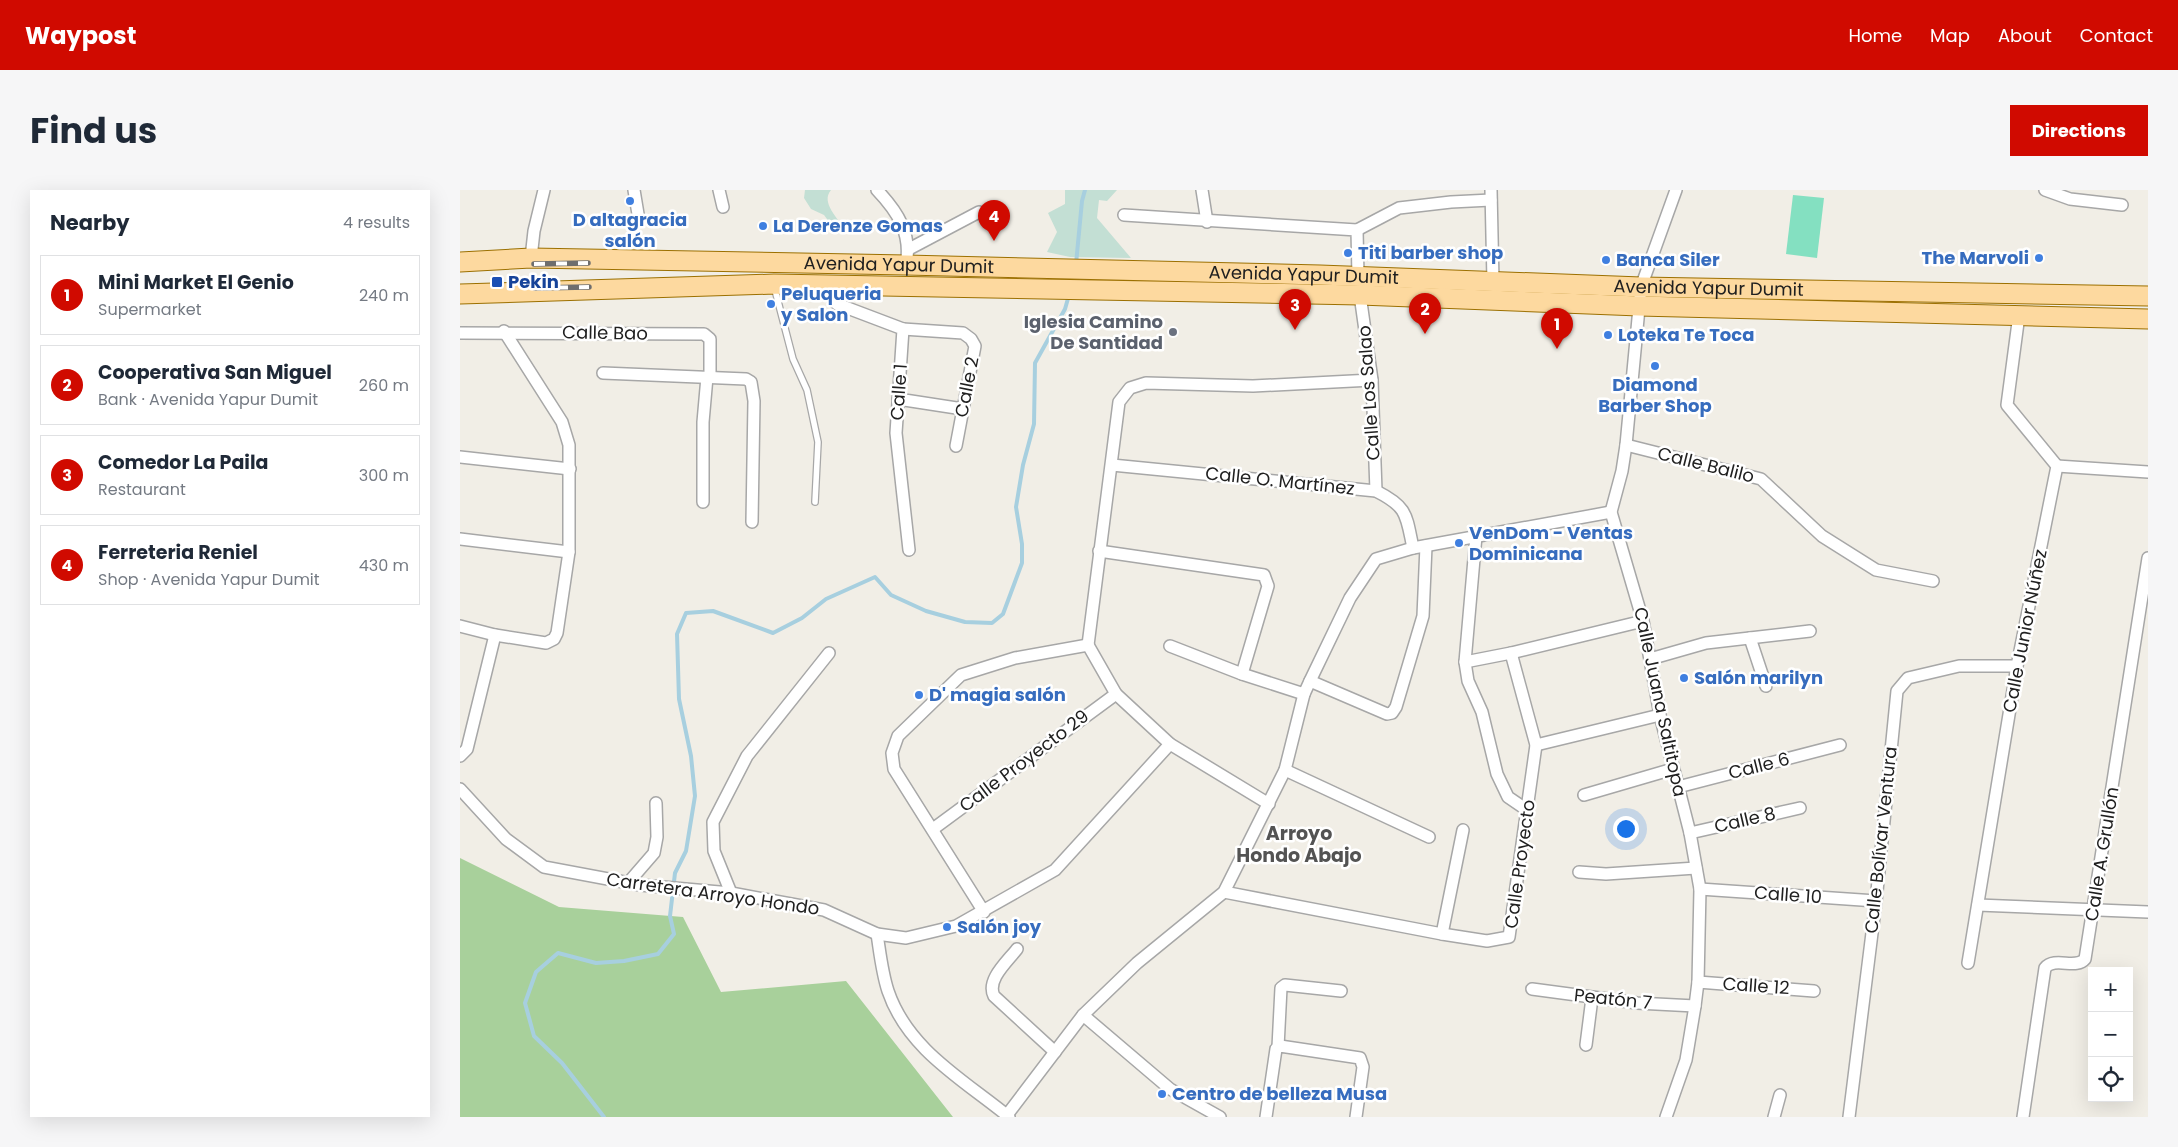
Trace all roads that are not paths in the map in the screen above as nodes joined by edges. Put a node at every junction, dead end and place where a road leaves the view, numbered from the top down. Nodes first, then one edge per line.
1 (544, 190) edge
2 (634, 190) edge
3 (719, 190) edge
4 (877, 190) edge
5 (1202, 190) edge
6 (1675, 190) edge
7 (2044, 190) edge
8 (1491, 195) edge
9 (2122, 205) dead end
10 (723, 207) dead end
11 (979, 212) dead end
12 (638, 214) dead end
13 (1124, 215) dead end
14 (1207, 222) junction
15 (1357, 230) junction
16 (908, 257) junction
17 (530, 258) junction
18 (460, 262) edge
19 (1358, 276) junction
20 (1493, 281) junction
21 (774, 284) junction
22 (821, 286) junction
23 (1640, 287) junction
24 (460, 294) edge
25 (1360, 295) junction
26 (2148, 296) edge
27 (1639, 306) junction
28 (2019, 315) junction
29 (2148, 319) edge
30 (903, 328) junction
31 (504, 332) junction
32 (460, 333) edge
33 (603, 372) dead end
34 (709, 377) junction
35 (1372, 380) junction
36 (898, 399) junction
37 (963, 409) junction
38 (1626, 444) junction
39 (956, 446) dead end
40 (460, 457) edge
41 (1112, 465) junction
42 (2056, 466) junction
43 (570, 469) junction
44 (2148, 472) edge
45 (1376, 491) junction
46 (703, 502) dead end
47 (815, 502) dead end
48 (1611, 512) junction
49 (752, 522) dead end
50 (1476, 536) junction
51 (460, 539) edge
52 (1426, 546) junction
53 (1413, 548) junction
54 (909, 550) dead end
55 (1099, 551) junction
56 (569, 552) junction
57 (2148, 558) edge
58 (1933, 581) dead end
59 (1643, 621) junction
60 (460, 626) edge
61 (1810, 631) dead end
62 (495, 635) junction
63 (1750, 638) junction
64 (1088, 645) junction
65 (1170, 646) dead end
66 (829, 653) dead end
67 (1511, 654) junction
68 (1650, 659) junction
69 (1465, 662) junction
70 (2017, 666) junction
71 (1242, 674) junction
72 (1310, 681) junction
73 (1766, 686) dead end
74 (1116, 694) junction
75 (1304, 694) junction
76 (1660, 715) junction
77 (1170, 744) junction
78 (1536, 745) junction
79 (1840, 746) dead end
80 (460, 756) edge
81 (1673, 769) junction
82 (1285, 770) junction
83 (1678, 787) junction
84 (460, 789) edge
85 (1584, 795) dead end
86 (656, 803) dead end
87 (1269, 804) junction
88 (1800, 808) dead end
89 (1527, 810) junction
90 (933, 829) junction
91 (1462, 830) dead end
92 (1690, 833) junction
93 (1429, 837) dead end
94 (1696, 868) junction
95 (1579, 872) dead end
96 (628, 883) junction
97 (1700, 889) junction
98 (1224, 892) junction
99 (731, 893) junction
100 (1876, 901) junction
101 (1978, 905) junction
102 (2094, 908) junction
103 (984, 912) junction
104 (2148, 912) edge
105 (877, 934) junction
106 (1442, 934) junction
107 (1017, 949) dead end
108 (1968, 963) dead end
109 (1698, 982) junction
110 (1532, 989) dead end
111 (1341, 990) dead end
112 (1814, 991) dead end
113 (1592, 998) junction
114 (1695, 1006) junction
115 (1083, 1015) junction
116 (1586, 1045) dead end
117 (1278, 1047) junction
118 (1055, 1052) junction
119 (1780, 1095) dead end
120 (1008, 1116) edge
121 (1220, 1117) edge
122 (1266, 1117) edge
123 (1356, 1117) edge
124 (1666, 1117) edge
125 (1774, 1117) edge
126 (1849, 1117) edge
127 (2023, 1117) edge

1 - 17 street
2 - 12 street
3 - 10 street
4 - 16 street
5 - 14 street
6 - 23 street
7 - 9 street
8 - 15 street
8 - 20 street
11 - 16 street
13 - 14 street
14 - 15 street
15 - 19 street
16 - 17 main road, Avenida Yapur Dumit
16 - 19 main road, Avenida Yapur Dumit
17 - 18 main road, Avenida Yapur Dumit
19 - 20 main road, Avenida Yapur Dumit
20 - 23 main road, Avenida Yapur Dumit
21 - 22 main road, Avenida Yapur Dumit
21 - 24 main road, Avenida Yapur Dumit
21 - 47 lane
22 - 25 main road, Avenida Yapur Dumit
22 - 30 street
23 - 26 main road, Avenida Yapur Dumit
23 - 27 street
25 - 27 main road, Avenida Yapur Dumit
25 - 35 street, Calle Los Salao
27 - 28 main road, Avenida Yapur Dumit
27 - 38 street
28 - 29 main road, Avenida Yapur Dumit
28 - 42 street
30 - 36 street, Calle 1
30 - 37 street, Calle 2
31 - 32 street, Calle Bao
31 - 34 street, Calle Bao
31 - 43 street
33 - 34 street
34 - 46 street
34 - 49 street
35 - 41 street
35 - 45 street, Calle Los Salao
36 - 37 street
36 - 54 street, Calle 1
37 - 39 street, Calle 2
38 - 48 street
38 - 58 street, Calle Balilo
40 - 43 street
41 - 45 street, Calle O. Martínez
41 - 55 street
42 - 44 street
42 - 70 street, Calle Junior Núñez
43 - 56 street
45 - 53 street, Calle O. Martínez
48 - 50 street
48 - 59 street, Calle Juana Saltitopa
50 - 52 street
50 - 69 street
51 - 56 street
52 - 53 street
52 - 72 street
53 - 72 street
55 - 64 street
55 - 71 street
56 - 62 street
57 - 102 street, Calle A. Grullón
59 - 67 street
59 - 68 street, Calle Juana Saltitopa
60 - 62 street
61 - 63 street
62 - 80 street
63 - 68 street
63 - 73 street
64 - 74 street
64 - 90 street
65 - 71 street
66 - 99 street
67 - 69 street
67 - 78 street, Calle Proyecto
68 - 76 street, Calle Juana Saltitopa
69 - 89 street
70 - 100 street, Calle Bolívar Ventura
70 - 101 street, Calle Junior Núñez
71 - 75 street
72 - 75 street
74 - 77 street
74 - 90 street, Calle Proyecto 29
75 - 82 street
76 - 78 street
76 - 81 street, Calle Juana Saltitopa
77 - 87 street
77 - 103 street, Carretera Arroyo Hondo
78 - 89 street, Calle Proyecto
79 - 83 street, Calle 6
81 - 83 street, Calle Juana Saltitopa
81 - 85 street
82 - 87 street
82 - 93 street
83 - 92 street, Calle Juana Saltitopa
84 - 96 street, Carretera Arroyo Hondo
86 - 96 street
87 - 98 street
88 - 92 street, Calle 8
89 - 106 street, Calle Proyecto
90 - 103 street
91 - 106 street
92 - 94 street, Calle Juana Saltitopa
94 - 95 street
94 - 97 street, Calle Juana Saltitopa
96 - 99 street, Carretera Arroyo Hondo
97 - 100 street, Calle 10
97 - 109 street, Calle Juana Saltitopa
98 - 106 street, Calle Proyecto
98 - 115 street
99 - 105 street, Carretera Arroyo Hondo
100 - 126 street, Calle Bolívar Ventura
101 - 102 street
101 - 108 street, Calle Junior Núñez
102 - 104 street
102 - 127 street, Calle A. Grullón
103 - 105 street, Carretera Arroyo Hondo
105 - 120 street
107 - 118 street
109 - 112 street, Calle 12
109 - 114 street, Calle Juana Saltitopa
110 - 113 street, Peatón 7
111 - 117 street
113 - 114 street, Peatón 7
113 - 116 street
114 - 124 street, Calle Juana Saltitopa
115 - 118 street
115 - 121 street
117 - 122 street
117 - 123 street
118 - 120 street
119 - 125 street

